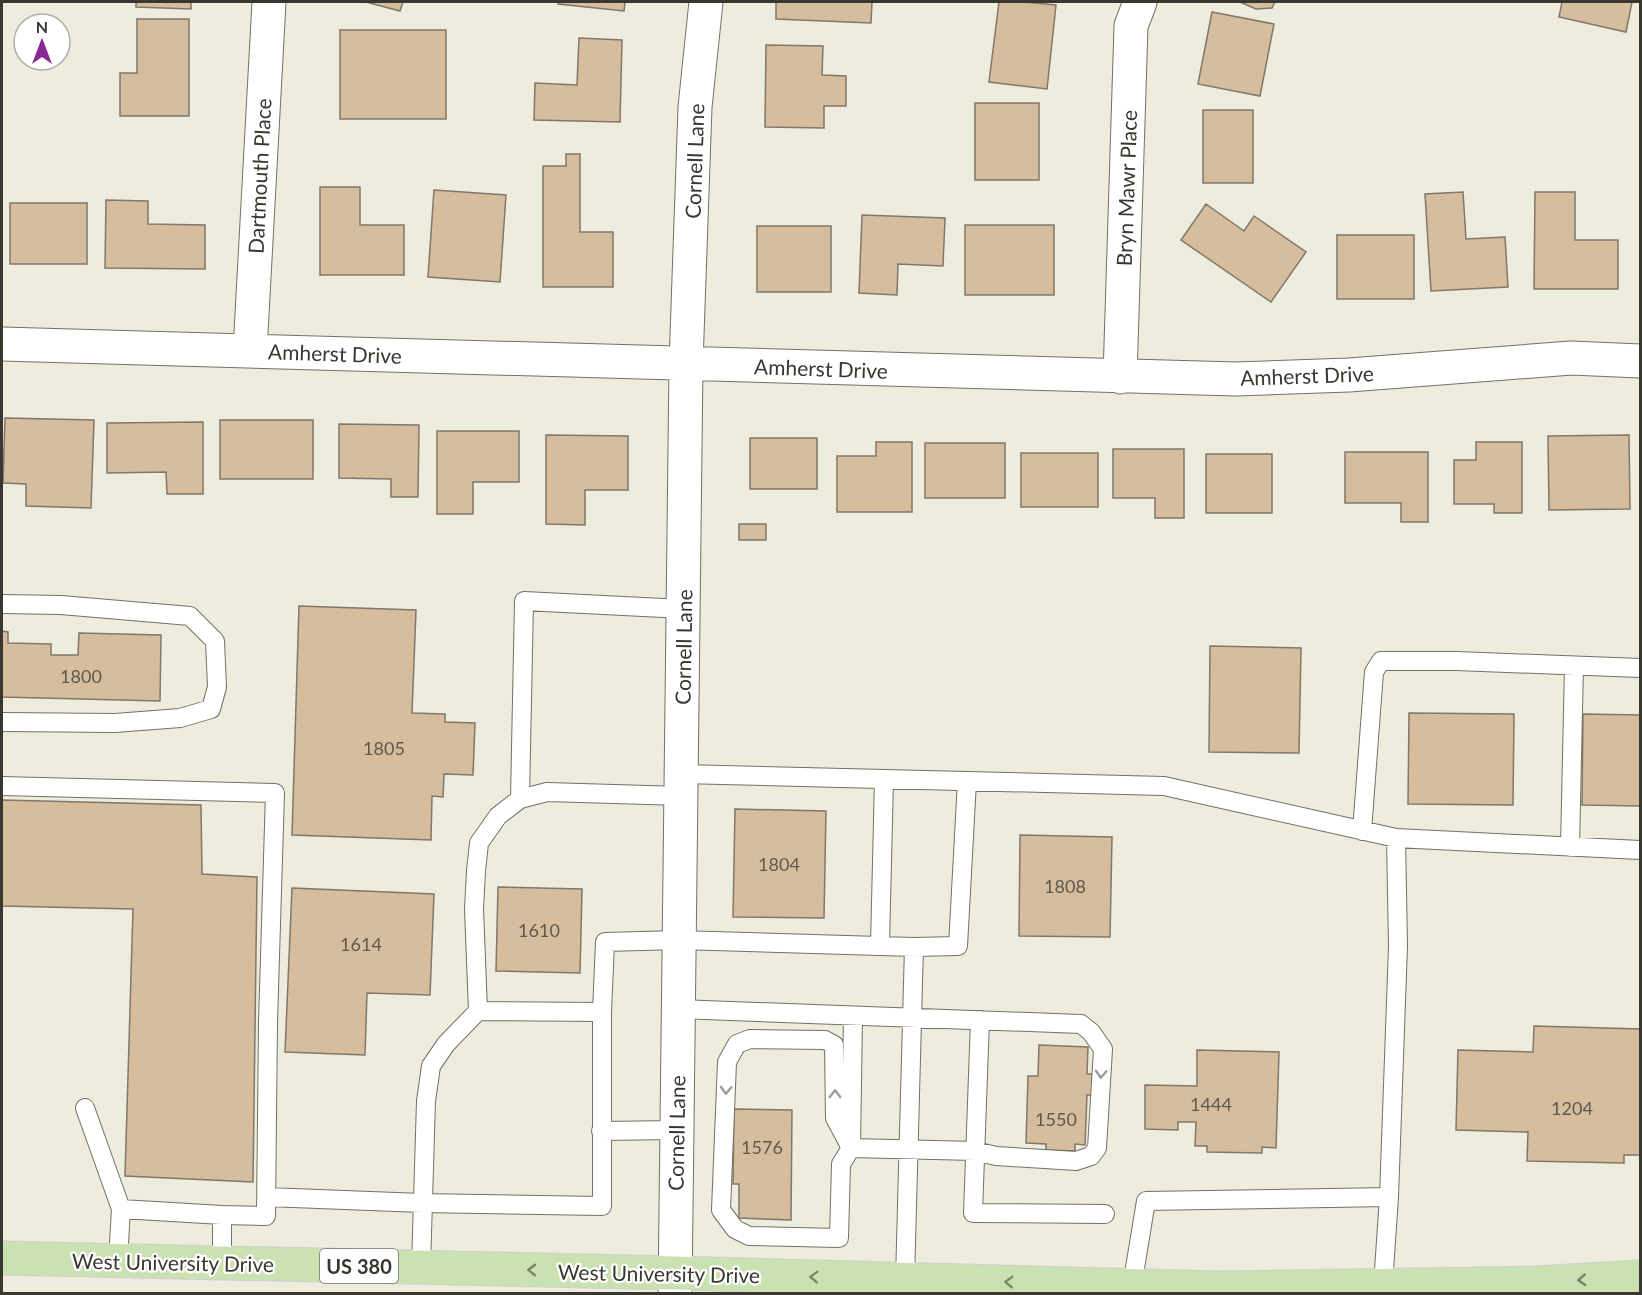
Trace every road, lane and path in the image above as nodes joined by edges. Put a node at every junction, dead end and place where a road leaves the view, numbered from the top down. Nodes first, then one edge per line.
1 (269, 2) edge
2 (706, 2) edge
3 (1140, 2) edge
4 (2, 344) edge
5 (250, 351) junction
6 (1641, 361) edge
7 (686, 364) junction
8 (1120, 377) junction
9 (2, 604) edge
10 (683, 609) junction
11 (1574, 666) junction
12 (1641, 668) edge
13 (2, 722) edge
14 (884, 779) junction
15 (967, 781) junction
16 (681, 785) junction
17 (2, 786) edge
18 (520, 799) junction
19 (1362, 831) junction
20 (1396, 838) junction
21 (1570, 847) junction
22 (1641, 850) edge
23 (679, 940) junction
24 (880, 945) junction
25 (914, 947) junction
26 (678, 1009) junction
27 (478, 1011) junction
28 (602, 1012) junction
29 (853, 1016) junction
30 (912, 1018) junction
31 (980, 1020) junction
32 (85, 1108) dead end
33 (676, 1130) junction
34 (601, 1131) junction
35 (851, 1148) junction
36 (909, 1149) junction
37 (975, 1151) junction
38 (267, 1197) junction
39 (1389, 1197) junction
40 (422, 1203) junction
41 (122, 1209) junction
42 (1105, 1214) dead end
43 (222, 1215) junction
44 (2, 1258) edge
45 (118, 1260) junction
46 (222, 1263) junction
47 (421, 1268) junction
48 (1641, 1277) edge
49 (905, 1280) junction
50 (675, 1283) edge
51 (1383, 1285) junction
52 (1132, 1286) junction

1 - 5 street, Dartmouth Place
2 - 7 street, Cornell Lane
3 - 8 street, Bryn Mawr Place
4 - 5 street, Amherst Drive
5 - 7 street, Amherst Drive
6 - 8 street, Amherst Drive
7 - 8 street, Amherst Drive
7 - 10 street, Cornell Lane
9 - 13 lane
10 - 16 street, Cornell Lane
10 - 18 lane
11 - 12 lane
11 - 19 lane
11 - 21 lane
14 - 15 lane
14 - 16 lane
14 - 24 lane
15 - 19 lane
15 - 25 lane
16 - 18 lane
16 - 23 street, Cornell Lane
17 - 38 lane
18 - 27 lane
19 - 20 lane
20 - 21 lane
20 - 39 lane
21 - 22 lane
23 - 24 lane
23 - 26 street, Cornell Lane
23 - 28 lane
24 - 25 lane
25 - 30 lane
26 - 29 lane
26 - 33 street, Cornell Lane
27 - 28 lane
27 - 40 lane
28 - 34 lane
29 - 30 lane
29 - 35 lane
30 - 31 lane
30 - 36 lane
31 - 37 lane
31 -> 37 lane
32 - 41 lane
33 - 34 lane
33 - 50 street, Cornell Lane
34 - 40 lane
35 -> 35 lane
35 - 36 lane
36 - 37 lane
36 - 49 lane
37 - 42 lane
38 - 40 lane
38 - 43 lane
39 - 51 lane
39 - 52 lane
40 - 47 lane
41 - 43 lane
41 - 45 lane
43 - 46 lane
44 - 45 main road, West University Drive / US 380
45 - 46 main road, West University Drive / US 380
46 - 47 main road, West University Drive / US 380
50 -> 47 main road, West University Drive / US 380
48 -> 51 main road, West University Drive / US 380
49 -> 50 main road, West University Drive / US 380
52 -> 49 main road, West University Drive / US 380
51 - 52 main road, West University Drive / US 380

